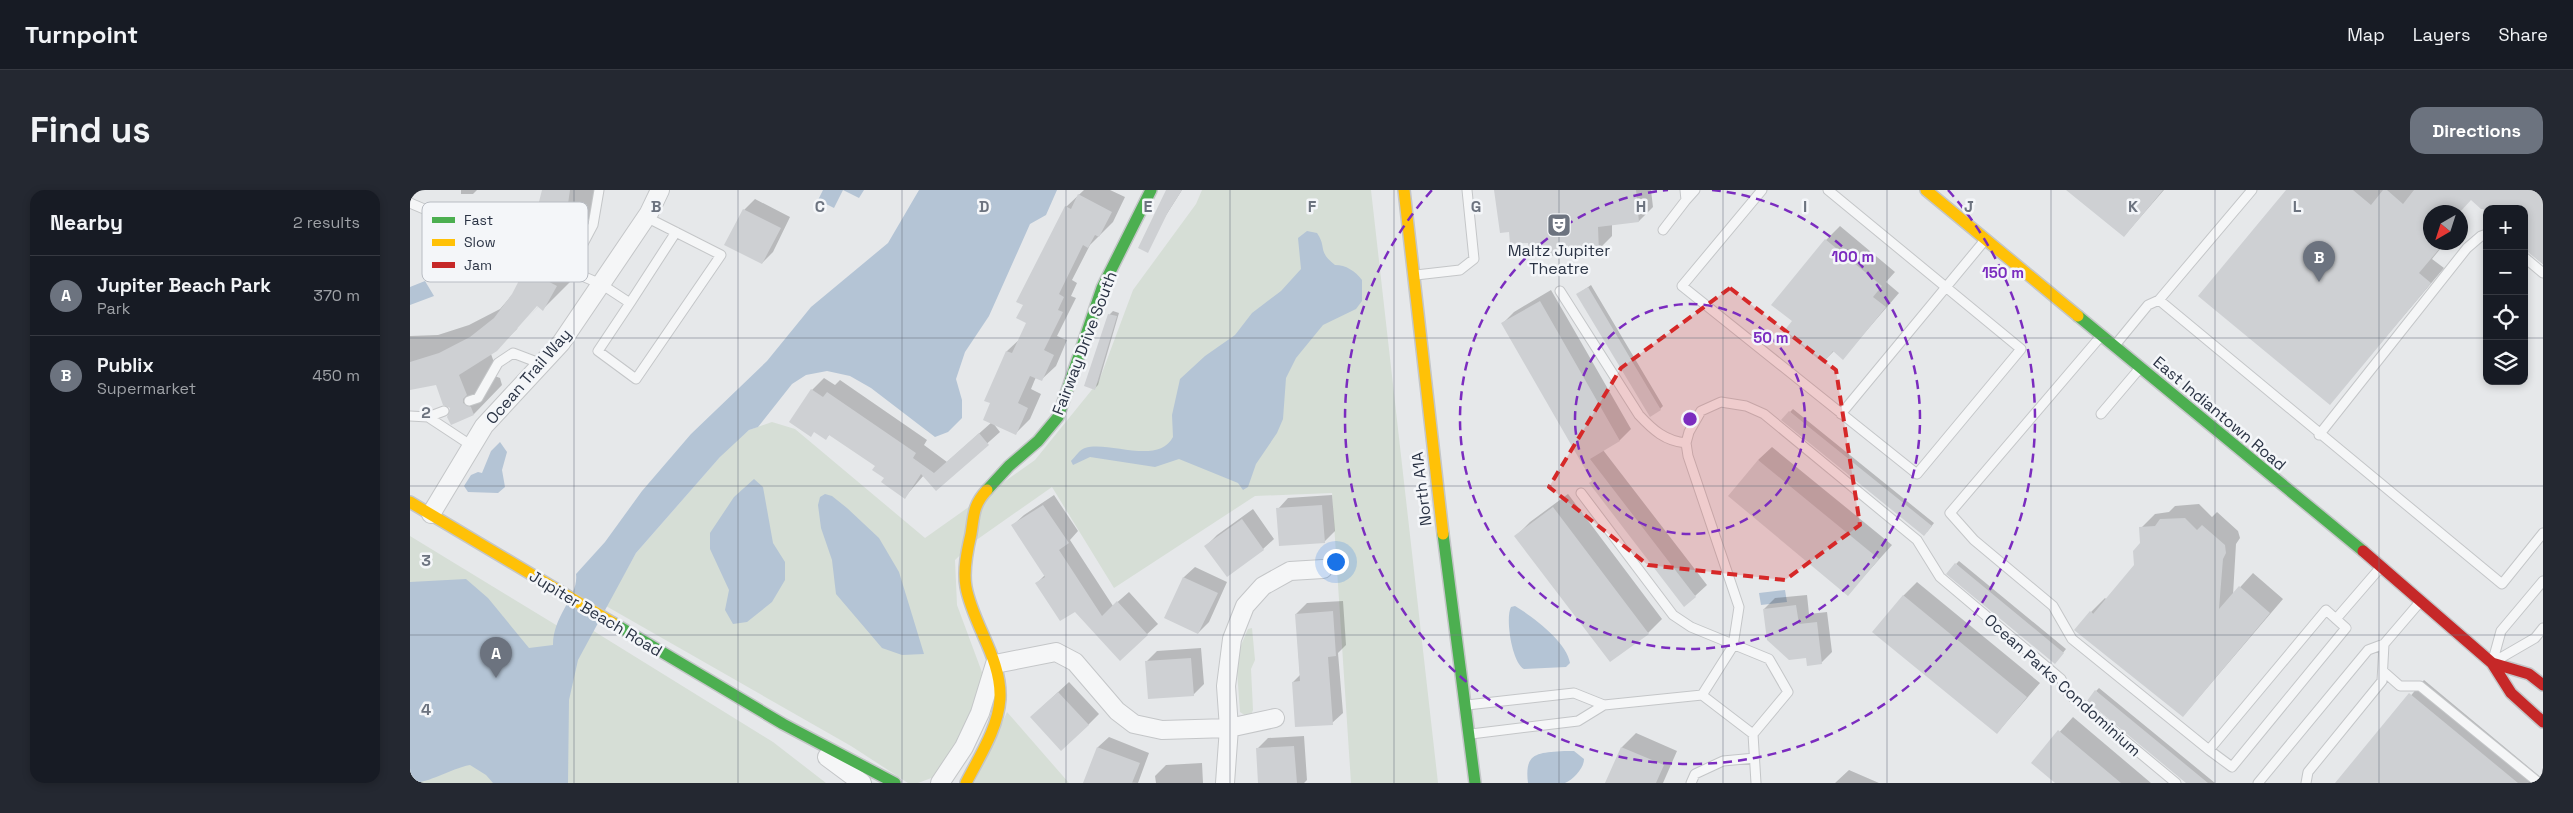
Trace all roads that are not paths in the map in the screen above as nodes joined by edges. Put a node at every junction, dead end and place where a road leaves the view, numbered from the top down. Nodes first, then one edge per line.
1 (599, 190) edge
2 (660, 190) edge
3 (1152, 190) edge
4 (1404, 190) edge
5 (1467, 190) edge
6 (1685, 190) edge
7 (1695, 190) edge
8 (1762, 190) edge
9 (1828, 190) edge
10 (1926, 190) edge
11 (2252, 190) edge
12 (1686, 200) junction
13 (410, 204) edge
14 (422, 209) edge
15 (646, 217) junction
16 (1663, 230) dead end
17 (676, 232) junction
18 (588, 235) edge
19 (2483, 235) edge
20 (1986, 240) junction
21 (2528, 260) edge
22 (2543, 272) edge
23 (1413, 276) junction
24 (588, 278) edge
25 (601, 284) junction
26 (1946, 287) junction
27 (1560, 291) dead end
28 (2159, 300) junction
29 (630, 303) junction
30 (2102, 336) junction
31 (2114, 346) junction
32 (542, 364) junction
33 (2140, 368) junction
34 (469, 401) dead end
35 (444, 411) dead end
36 (1841, 414) junction
37 (2101, 414) dead end
38 (410, 416) edge
39 (428, 417) junction
40 (2319, 435) junction
41 (1686, 443) junction
42 (472, 446) junction
43 (1581, 493) dead end
44 (410, 502) edge
45 (430, 514) junction
46 (2543, 533) edge
47 (2381, 566) junction
48 (1323, 569) dead end
49 (2543, 581) edge
50 (2422, 600) junction
51 (2336, 619) junction
52 (2543, 628) edge
53 (2384, 644) junction
54 (1733, 646) junction
55 (2492, 663) junction
56 (995, 664) junction
57 (2383, 671) junction
58 (2543, 685) edge
59 (1702, 695) junction
60 (1465, 705) junction
61 (1604, 705) junction
62 (1275, 718) dead end
63 (2543, 722) edge
64 (783, 724) junction
65 (1229, 728) junction
66 (1469, 734) junction
67 (1753, 734) junction
68 (2210, 750) junction
69 (1755, 758) junction
70 (862, 783) edge
71 (895, 783) edge
72 (940, 783) edge
73 (966, 783) edge
74 (1225, 783) edge
75 (1475, 783) edge
76 (1691, 783) edge
77 (1756, 783) edge
78 (2176, 783) edge
79 (2258, 783) edge
80 (2306, 783) edge
81 (2538, 783) edge

1 - 18 lane
2 - 15 street, Ocean Trail Way
3 - 56 street, Fairway Drive South
4 - 23 street, North A1A
5 - 23 lane
6 - 12 lane
7 - 12 lane
8 - 36 lane
9 - 26 lane
10 - 20 street, East Indiantown Road
11 - 28 lane
12 - 16 lane
13 - 14 lane
15 - 17 lane
15 - 25 street, Ocean Trail Way
17 - 29 lane
17 - 29 lane
19 - 40 lane
20 - 26 lane
20 - 30 street, East Indiantown Road
21 - 22 lane
23 - 60 street, North A1A
24 - 25 lane
25 - 29 lane
25 - 32 street, Ocean Trail Way
26 - 36 lane
26 - 36 lane
27 - 41 lane
28 - 31 lane
28 - 40 lane
30 - 31 street, East Indiantown Road
30 - 68 lane
31 - 33 street, East Indiantown Road
32 - 34 lane
32 - 42 street, Ocean Trail Way
33 - 37 lane
33 - 47 street, East Indiantown Road
35 - 39 lane
38 - 39 lane
39 - 42 lane
40 - 46 lane
41 - 54 lane
41 - 78 lane, Ocean Parks Condominium
42 - 45 street, Ocean Trail Way
43 - 54 lane
44 - 45 street, Jupiter Beach Road
45 - 64 street, Jupiter Beach Road
47 - 50 street, East Indiantown Road
47 - 51 lane
48 - 65 street
49 - 55 lane
50 - 53 lane
50 - 55 street, East Indiantown Road
51 - 68 lane
51 - 68 lane
52 - 55 lane
53 - 57 lane
53 - 79 lane
54 - 59 lane
54 - 67 lane
55 - 58 street, East Indiantown Road
55 - 63 street, East Indiantown Road
56 - 65 street
56 - 72 street
56 - 73 street, Fairway Drive South
57 - 80 lane
57 - 81 lane
59 - 61 lane
59 - 67 lane
60 - 61 lane
60 - 66 street, North A1A
61 - 66 lane
62 - 65 street
64 - 70 street, Jupiter Beach Road
64 - 71 street, Jupiter Beach Road
65 - 74 street
66 - 75 street, North A1A
67 - 69 lane
69 - 76 lane
69 - 77 lane

